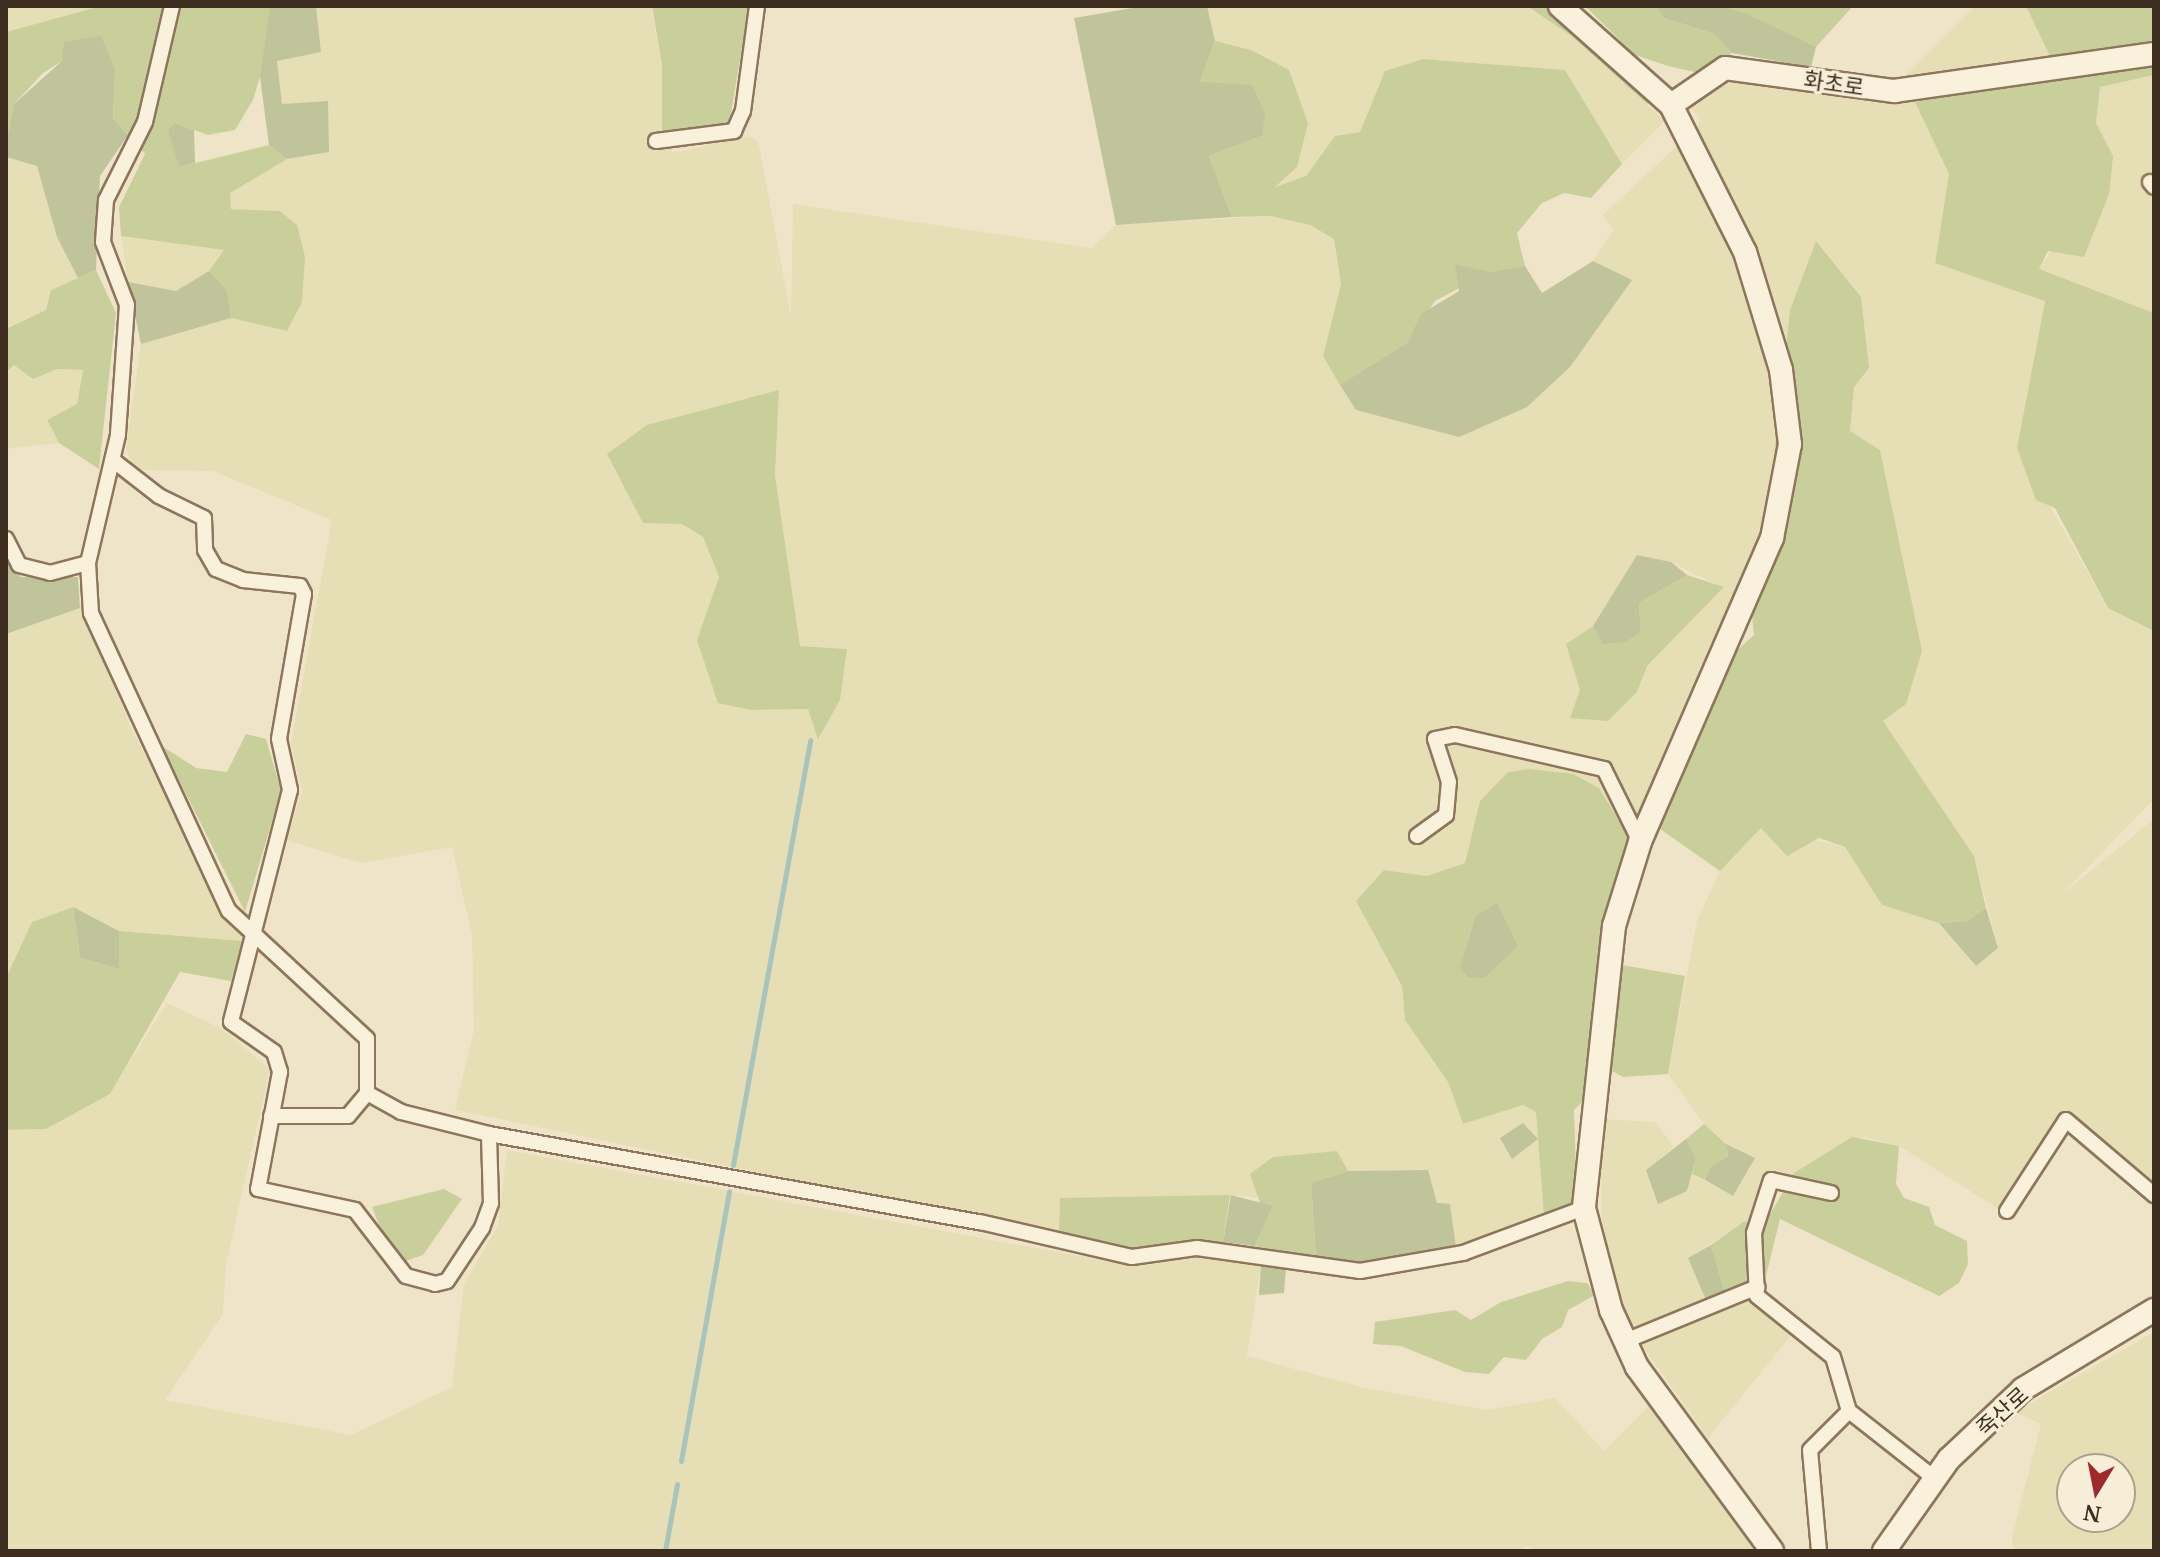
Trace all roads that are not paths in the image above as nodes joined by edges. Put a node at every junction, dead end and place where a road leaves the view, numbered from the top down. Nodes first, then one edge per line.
1 (172, 6) edge
2 (757, 6) edge
3 (1560, 6) edge
4 (2154, 54) edge
5 (1671, 105) junction
6 (656, 141) dead end
7 (114, 461) junction
8 (6, 539) edge
9 (88, 563) junction
10 (1417, 836) dead end
11 (1640, 842) junction
12 (255, 935) junction
13 (367, 1093) junction
14 (271, 1116) junction
15 (489, 1134) junction
16 (1831, 1193) dead end
17 (2154, 1195) edge
18 (1584, 1208) junction
19 (2007, 1211) dead end
20 (1757, 1287) junction
21 (2154, 1310) edge
22 (1625, 1341) junction
23 (1849, 1411) junction
24 (1934, 1478) junction
25 (1772, 1551) edge
26 (1819, 1551) edge
27 (1884, 1551) edge

1 - 7 street
2 - 6 street
3 - 5 street
4 - 5 street, 화초로
5 - 11 street
7 - 9 street
7 - 12 street
8 - 9 street
9 - 12 street
10 - 11 street
11 - 18 street
12 - 13 street
12 - 14 street
13 - 14 street
13 - 15 street
14 - 15 street
15 - 18 street
16 - 20 street
17 - 19 street
18 - 22 street
20 - 22 street
20 - 23 street
21 - 24 street, 죽산로
22 - 25 street
23 - 24 street
23 - 26 street
24 - 27 street, 죽산로

